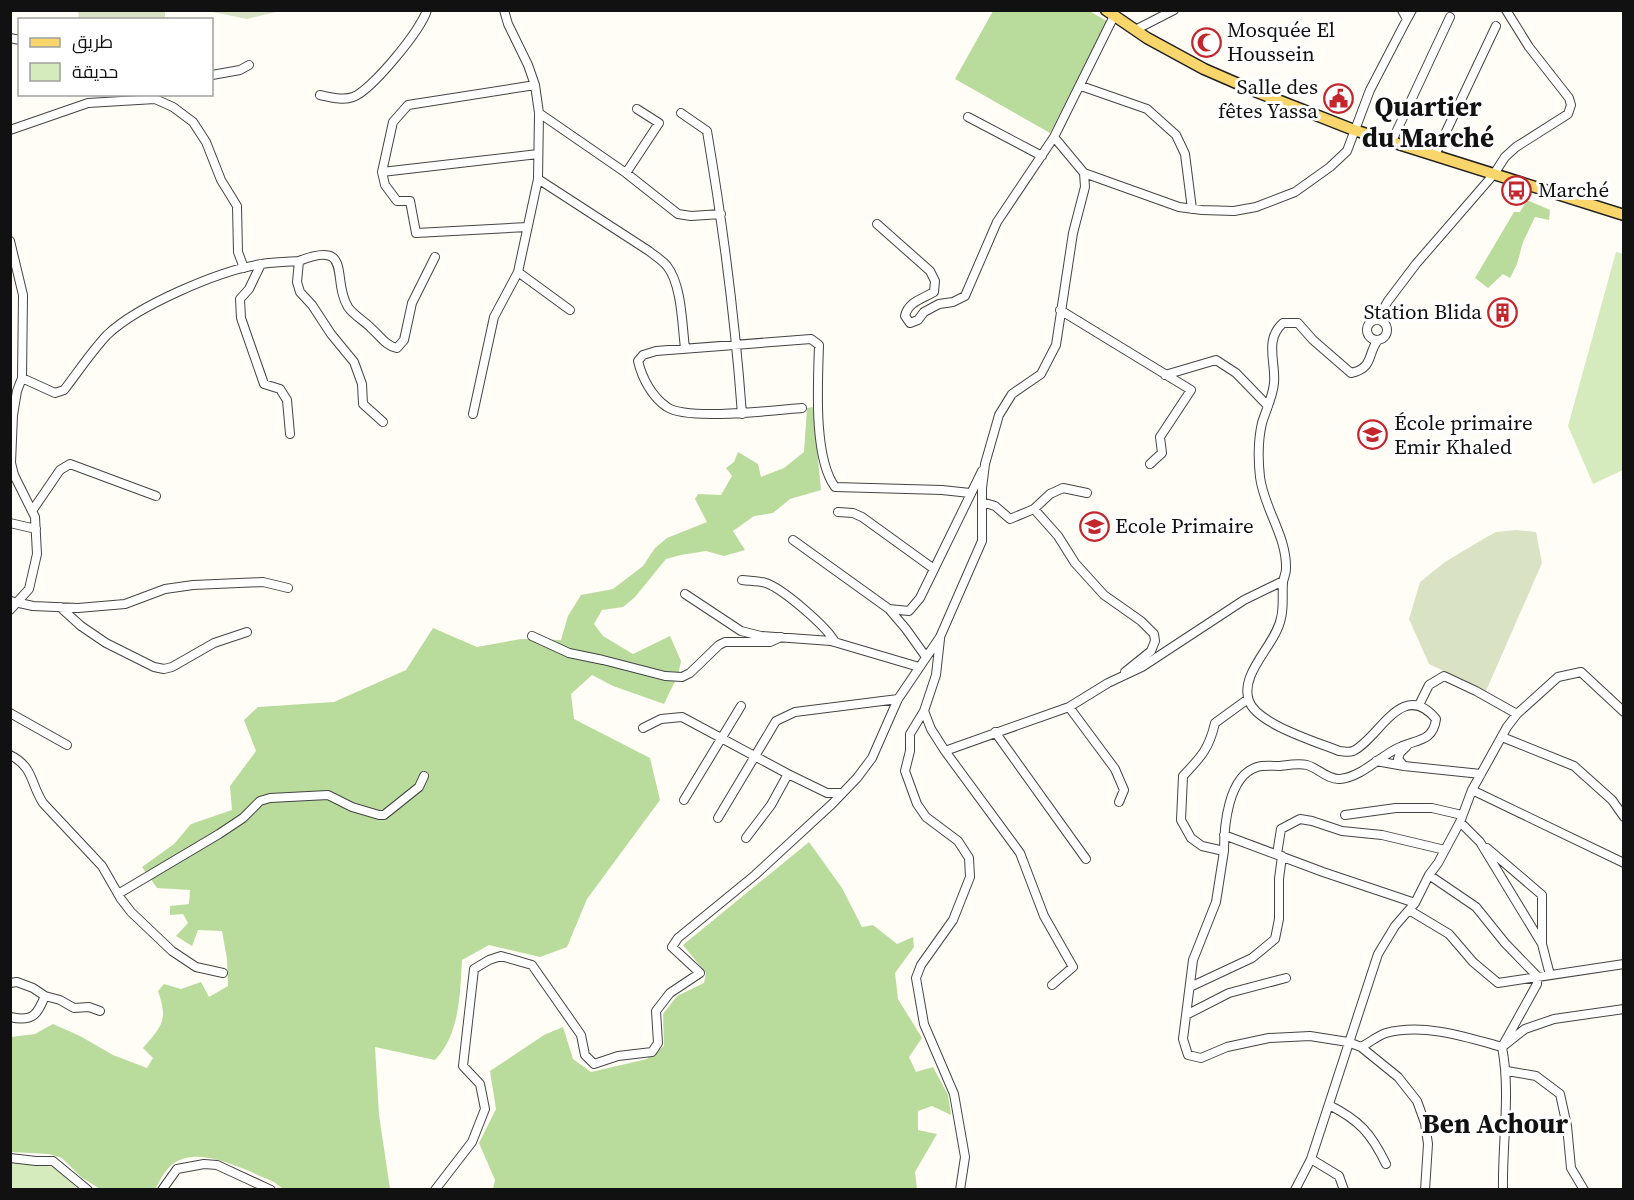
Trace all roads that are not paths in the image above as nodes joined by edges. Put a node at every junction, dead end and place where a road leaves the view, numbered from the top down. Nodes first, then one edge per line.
1 (427, 10) edge
2 (504, 10) edge
3 (1174, 10) edge
4 (1401, 10) edge
5 (1412, 10) edge
6 (1506, 10) edge
7 (1110, 13) edge
8 (1450, 17) dead end
9 (1407, 19) junction
10 (1496, 26) dead end
11 (1135, 30) junction
12 (249, 65) dead end
13 (213, 75) edge
14 (535, 85) junction
15 (1081, 86) junction
16 (321, 95) dead end
17 (91, 96) edge
18 (88, 103) junction
19 (637, 109) dead end
20 (681, 112) dead end
21 (539, 113) junction
22 (968, 117) dead end
23 (10, 130) edge
24 (1354, 130) junction
25 (1054, 137) junction
26 (1392, 141) junction
27 (538, 154) junction
28 (1435, 155) junction
29 (1042, 156) junction
30 (382, 172) junction
31 (626, 173) junction
32 (1084, 173) junction
33 (1494, 174) junction
34 (538, 178) junction
35 (1192, 209) junction
36 (721, 214) junction
37 (1623, 215) edge
38 (877, 224) dead end
39 (527, 227) junction
40 (10, 241) edge
41 (435, 257) dead end
42 (299, 261) junction
43 (261, 264) junction
44 (244, 268) junction
45 (518, 272) junction
46 (570, 310) dead end
47 (1060, 310) junction
48 (1381, 319) junction
49 (1375, 342) junction
50 (737, 345) junction
51 (685, 348) junction
52 (1165, 375) junction
53 (22, 378) junction
54 (14, 394) edge
55 (1268, 406) junction
56 (802, 408) dead end
57 (473, 414) dead end
58 (742, 414) junction
59 (383, 422) dead end
60 (290, 434) dead end
61 (985, 464) junction
62 (1150, 464) dead end
63 (970, 493) junction
64 (1087, 493) dead end
65 (156, 496) dead end
66 (982, 502) junction
67 (1034, 509) junction
68 (32, 511) junction
69 (838, 512) dead end
70 (10, 523) edge
71 (36, 529) junction
72 (793, 540) dead end
73 (934, 569) junction
74 (742, 580) dead end
75 (1283, 581) junction
76 (288, 588) dead end
77 (685, 594) dead end
78 (14, 602) edge
79 (60, 607) junction
80 (889, 609) junction
81 (10, 610) edge
82 (247, 632) dead end
83 (532, 636) dead end
84 (781, 637) junction
85 (940, 637) junction
86 (835, 642) junction
87 (926, 657) junction
88 (919, 667) junction
89 (1114, 680) junction
90 (898, 699) junction
91 (1248, 699) junction
92 (1419, 705) junction
93 (741, 706) dead end
94 (1069, 707) junction
95 (924, 711) junction
96 (1623, 712) edge
97 (10, 713) edge
98 (1517, 714) junction
99 (643, 728) dead end
100 (994, 732) junction
101 (1502, 737) junction
102 (722, 739) junction
103 (1411, 742) junction
104 (67, 745) dead end
105 (945, 751) junction
106 (10, 755) edge
107 (755, 757) junction
108 (1376, 761) junction
109 (1404, 766) junction
110 (788, 774) junction
111 (1481, 774) junction
112 (424, 776) dead end
113 (1472, 790) junction
114 (841, 793) junction
115 (684, 800) dead end
116 (1119, 802) dead end
117 (1345, 815) dead end
118 (1623, 817) edge
119 (718, 818) dead end
120 (1461, 818) junction
121 (1224, 835) junction
122 (746, 838) dead end
123 (1480, 842) junction
124 (1445, 850) junction
125 (1224, 851) junction
126 (1280, 855) junction
127 (1086, 859) dead end
128 (1623, 863) edge
129 (1428, 875) junction
130 (118, 894) junction
131 (1415, 903) junction
132 (1409, 910) junction
133 (1542, 944) junction
134 (1623, 964) edge
135 (223, 973) dead end
136 (1550, 975) junction
137 (1537, 976) junction
138 (1286, 978) dead end
139 (10, 983) edge
140 (1052, 985) dead end
141 (1190, 987) junction
142 (45, 996) junction
143 (1623, 1009) edge
144 (100, 1011) dead end
145 (1186, 1015) junction
146 (10, 1017) edge
147 (1349, 1042) junction
148 (1361, 1047) junction
149 (1502, 1047) junction
150 (1507, 1071) junction
151 (1329, 1105) junction
152 (10, 1158) edge
153 (1311, 1158) junction
154 (1386, 1164) dead end
155 (88, 1190) edge
156 (162, 1190) edge
157 (271, 1190) edge
158 (435, 1190) edge
159 (960, 1190) edge
160 (1295, 1190) edge
161 (1344, 1190) edge
162 (1425, 1190) edge
163 (1503, 1190) edge
164 (1584, 1190) edge

1 - 16 street
2 - 14 street
3 - 11 street
4 - 9 street
5 - 9 street
6 - 33 street
7 - 11 main road
7 - 15 street
8 - 26 street
9 - 24 street
10 - 28 street
11 - 24 main road
12 - 13 street
14 - 21 street
14 - 30 street
15 - 25 street
15 - 35 street
17 - 18 street
18 - 23 street
18 - 44 street
19 - 31 street
20 - 36 street
21 - 27 street
21 - 31 street
22 - 29 street
24 - 26 main road
24 - 35 street
25 - 29 street
25 - 32 street
26 - 28 main road
27 - 30 street
27 - 34 street
28 - 33 main road
29 - 38 street
30 - 39 street
31 - 36 street
32 - 35 street
32 - 47 street
33 - 37 main road
33 - 48 street
34 - 39 street
34 - 51 street
36 - 50 street
39 - 45 street
40 - 53 street
41 - 42 street
42 - 43 street
42 - 59 street
43 - 44 street
43 - 60 street
44 - 53 street
45 - 46 street
45 - 57 street
47 - 52 street
47 - 61 street
48 - 49 street
48 - 49 street
49 - 55 street
50 - 51 street
50 - 58 street
50 - 63 street
51 - 58 street
52 - 55 street
52 - 62 street
53 - 54 street
54 - 68 street
55 - 75 street
56 - 58 street
61 - 63 street
61 - 66 street
63 - 73 street
64 - 67 street
65 - 68 street
66 - 67 street
66 - 85 street
67 - 89 street
68 - 71 street
69 - 73 street
70 - 71 street
71 - 78 street
72 - 80 street
73 - 80 street
74 - 86 street
75 - 89 street
75 - 91 street
76 - 79 street
77 - 84 street
78 - 79 street
78 - 81 street
79 - 82 street
80 - 87 street
83 - 84 street
84 - 86 street
85 - 87 street
85 - 95 street
86 - 88 street
87 - 88 street
88 - 90 street
89 - 94 street
90 - 107 street
90 - 114 street
91 - 92 street
91 - 125 street
92 - 98 street
92 - 103 street
93 - 102 street
94 - 100 street
94 - 116 street
95 - 105 street
95 - 159 street
96 - 98 street
97 - 104 street
98 - 101 street
99 - 102 street
100 - 105 street
100 - 127 street
101 - 111 street
101 - 118 street
102 - 107 street
102 - 115 street
103 - 108 street
103 - 109 street
105 - 140 street
106 - 130 street
107 - 110 street
107 - 119 street
108 - 109 street
108 - 121 street
109 - 111 street
110 - 114 street
110 - 122 street
111 - 113 street
112 - 130 street
113 - 120 street
113 - 128 street
114 - 158 street
117 - 120 street
120 - 123 street
120 - 124 street
121 - 125 street
121 - 126 street
123 - 133 street
123 - 133 street
124 - 126 street
124 - 129 street
125 - 141 street
126 - 131 street
126 - 141 street
129 - 131 street
129 - 137 street
130 - 135 street
131 - 132 street
132 - 137 street
132 - 147 street
133 - 136 street
134 - 136 street
136 - 137 street
137 - 149 street
138 - 145 street
139 - 142 street
141 - 145 street
142 - 144 street
142 - 146 street
143 - 149 street
145 - 147 street
147 - 148 street
147 - 151 street
148 - 149 street
148 - 162 street
149 - 150 street
150 - 163 street
150 - 164 street
151 - 153 street
151 - 154 street
152 - 155 street
153 - 160 street
153 - 161 street
156 - 157 street

